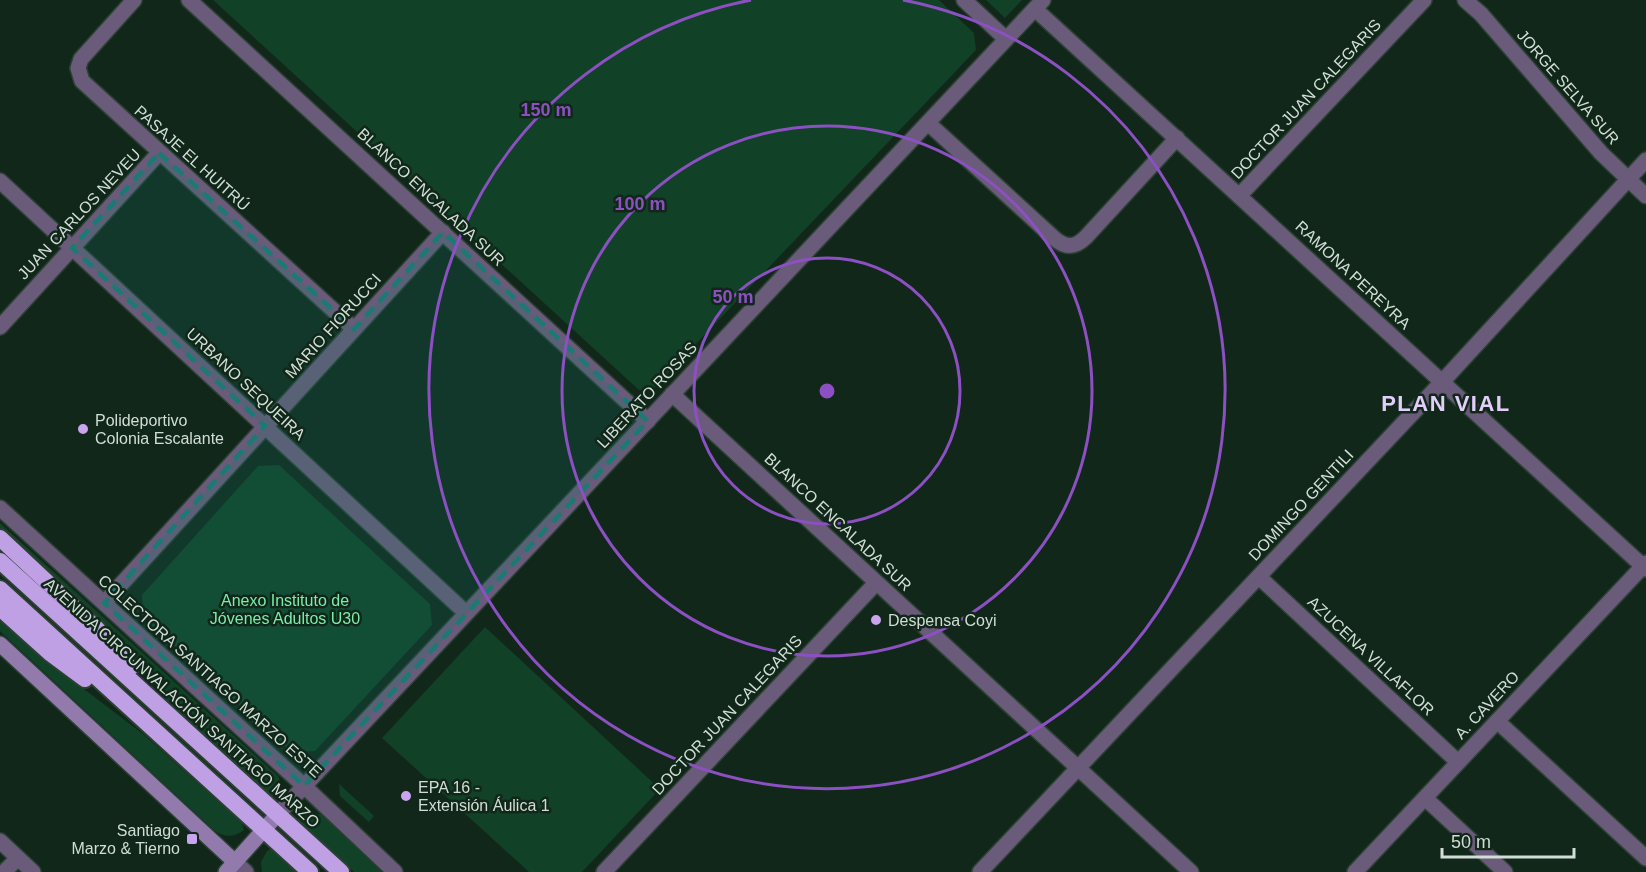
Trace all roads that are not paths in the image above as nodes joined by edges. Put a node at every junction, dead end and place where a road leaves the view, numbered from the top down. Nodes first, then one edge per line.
1 (134, 0) edge
2 (189, 0) edge
3 (964, 0) edge
4 (1424, 0) edge
5 (1465, 0) edge
6 (1039, 4) edge
7 (1006, 39) junction
8 (928, 123) junction
9 (1177, 138) junction
10 (159, 153) junction
11 (1646, 160) edge
12 (1628, 180) junction
13 (0, 181) edge
14 (1239, 196) junction
15 (1646, 196) edge
16 (442, 232) junction
17 (72, 248) junction
18 (0, 327) edge
19 (354, 329) junction
20 (1442, 382) junction
21 (672, 394) junction
22 (648, 421) junction
23 (265, 426) junction
24 (0, 508) edge
25 (0, 538) edge
26 (0, 561) edge
27 (1645, 566) edge
28 (1259, 577) junction
29 (876, 583) junction
30 (0, 589) edge
31 (104, 603) junction
32 (0, 608) edge
33 (466, 613) junction
34 (0, 644) edge
35 (171, 717) junction
36 (1497, 721) junction
37 (148, 724) junction
38 (1458, 762) junction
39 (1078, 768) junction
40 (304, 786) junction
41 (1425, 798) junction
42 (277, 815) junction
43 (264, 830) junction
44 (0, 841) edge
45 (18, 858) junction
46 (1646, 858) edge
47 (236, 868) edge
48 (4, 872) edge
49 (33, 872) edge
50 (310, 872) edge
51 (340, 872) edge
52 (394, 872) edge
53 (604, 872) edge
54 (980, 872) edge
55 (1191, 872) edge
56 (1355, 872) edge
57 (1505, 872) edge

1 - 10 street, PASAJE EL HUITRÚ
2 - 16 street, BLANCO ENCALADA SUR
3 - 7 street
4 - 14 street, DOCTOR JUAN CALEGARIS
5 - 12 street, JORGE SELVA SUR
6 - 7 street, LIBERATO ROSAS
6 - 9 street, RAMONA PEREYRA
7 - 8 street, LIBERATO ROSAS
8 - 9 street
8 - 21 street, LIBERATO ROSAS
9 - 14 street, RAMONA PEREYRA
10 - 17 street, JUAN CARLOS NEVEU
10 - 19 street, PASAJE EL HUITRÚ
11 - 12 street, DOMINGO GENTILI
12 - 15 street, JORGE SELVA SUR
12 - 20 street, DOMINGO GENTILI
13 - 17 street, URBANO SEQUEIRA
14 - 20 street, RAMONA PEREYRA
16 - 19 street, MARIO FIORUCCI
16 - 22 street, BLANCO ENCALADA SUR
17 - 18 street, JUAN CARLOS NEVEU
17 - 23 street, URBANO SEQUEIRA
19 - 23 street, MARIO FIORUCCI
20 - 27 street, RAMONA PEREYRA
20 - 28 street, DOMINGO GENTILI
21 - 22 street, LIBERATO ROSAS
21 - 29 street, BLANCO ENCALADA SUR
22 - 33 street, LIBERATO ROSAS
23 - 31 street, MARIO FIORUCCI
23 - 33 street, URBANO SEQUEIRA
24 - 31 street, COLECTORA SANTIAGO MARZO ESTE
25 - 35 highway
26 - 35 highway, AVENIDA CIRCUNVALACIÓN SANTIAGO MARZO
27 - 36 street, A. CAVERO
28 - 38 street, AZUCENA VILLAFLOR
28 - 39 street, DOMINGO GENTILI
29 - 39 street, BLANCO ENCALADA SUR
29 - 53 street, DOCTOR JUAN CALEGARIS
30 - 37 highway
31 - 40 street, COLECTORA SANTIAGO MARZO ESTE
32 - 37 highway
33 - 40 street, LIBERATO ROSAS
34 - 47 main road
35 - 42 highway, AVENIDA CIRCUNVALACIÓN SANTIAGO MARZO
36 - 38 street, A. CAVERO
36 - 46 street
37 - 43 highway
38 - 41 street, A. CAVERO
39 - 54 street, DOMINGO GENTILI
39 - 55 street, BLANCO ENCALADA SUR
40 - 42 street, LIBERATO ROSAS
40 - 52 street, COLECTORA SANTIAGO MARZO ESTE
41 - 56 street, A. CAVERO
41 - 57 street
42 - 43 main road
42 - 51 highway, AVENIDA CIRCUNVALACIÓN SANTIAGO MARZO
43 - 47 main road
43 - 50 highway
44 - 45 street
45 - 48 street
45 - 49 street

